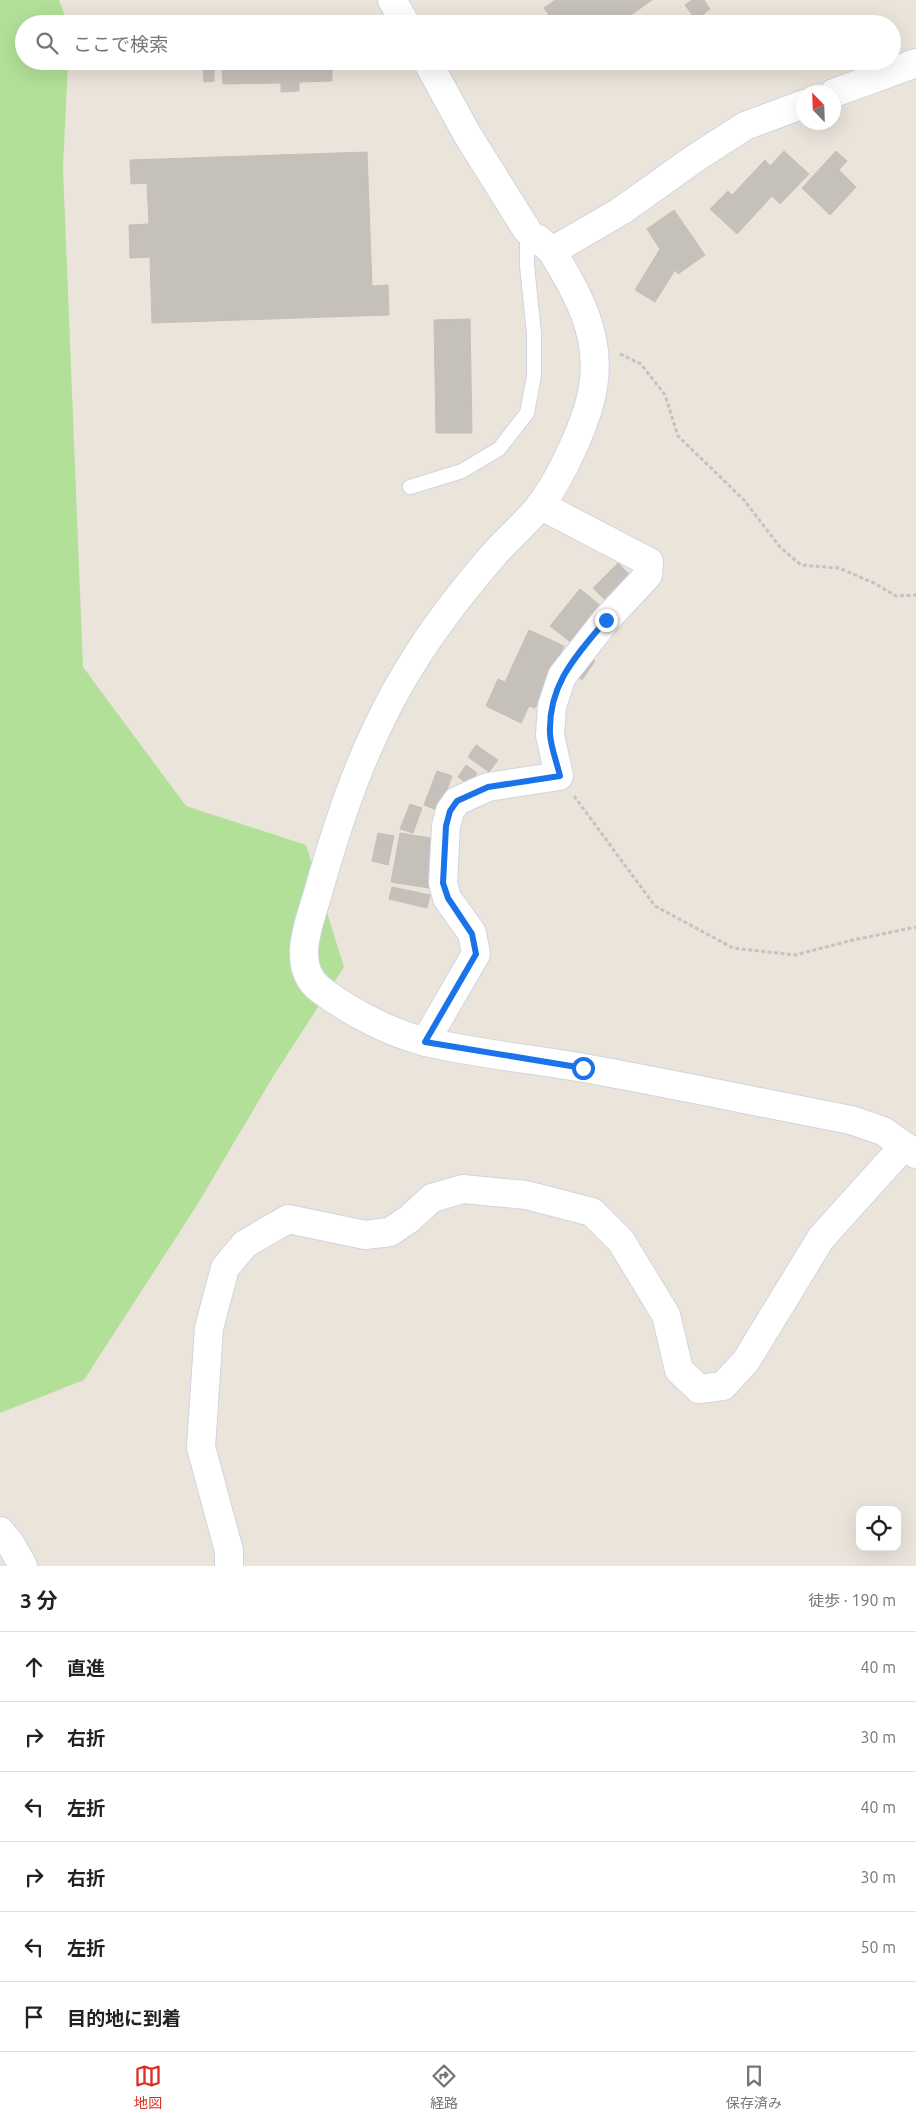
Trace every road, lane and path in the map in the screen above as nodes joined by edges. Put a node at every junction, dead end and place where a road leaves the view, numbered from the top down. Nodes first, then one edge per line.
1 (392, 0) edge
2 (401, 15) edge
3 (916, 63) edge
4 (901, 68) edge
5 (432, 70) edge
6 (897, 70) edge
7 (841, 90) edge
8 (796, 107) edge
9 (526, 230) junction
10 (552, 251) junction
11 (595, 357) junction
12 (410, 486) dead end
13 (540, 505) junction
14 (916, 595) edge
15 (560, 776) junction
16 (916, 927) edge
17 (425, 1042) junction
18 (910, 1150) edge
19 (0, 1531) edge
20 (23, 1566) edge
21 (229, 1566) edge

1 - 2 street
3 - 4 street
5 - 9 street
6 - 7 street
8 - 10 street
9 - 10 street
9 - 12 lane
10 - 11 street
11 - 13 street
11 - 14 path
13 - 15 street
13 - 17 street
15 - 16 path
15 - 17 street
17 - 18 street
18 - 21 street
19 - 20 street

